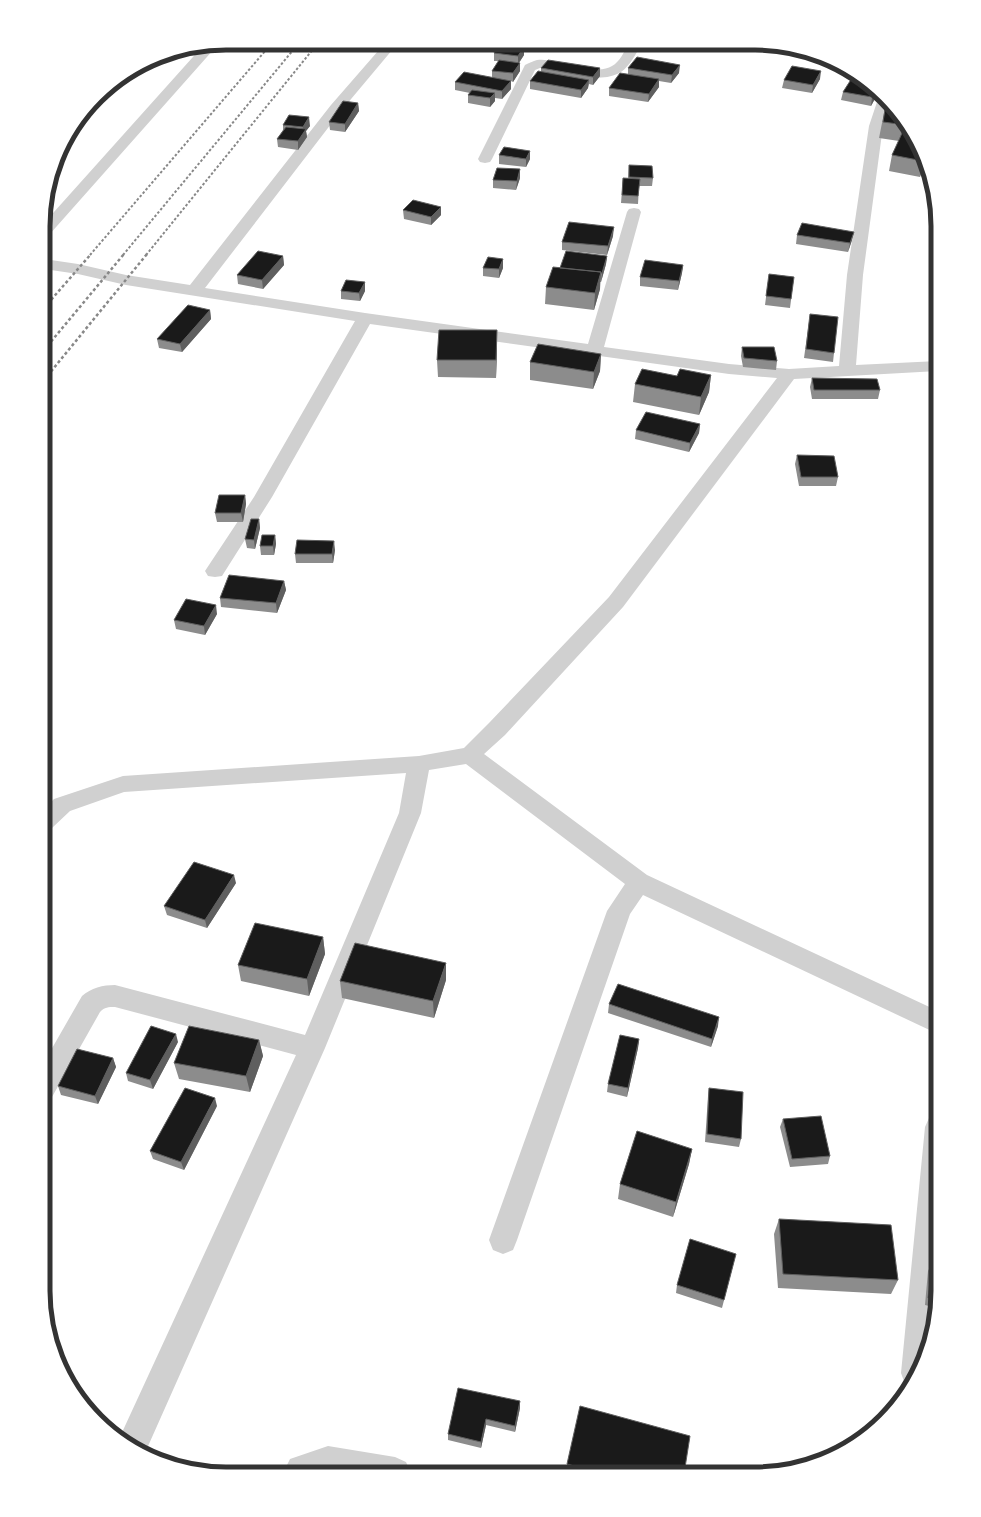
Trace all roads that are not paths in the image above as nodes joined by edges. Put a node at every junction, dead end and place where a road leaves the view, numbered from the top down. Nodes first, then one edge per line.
1 (387, 50) edge
2 (632, 50) edge
3 (205, 52) edge
4 (882, 105) edge
5 (485, 159) dead end
6 (634, 212) dead end
7 (50, 225) edge
8 (50, 265) edge
9 (194, 291) junction
10 (365, 318) junction
11 (595, 350) junction
12 (931, 366) edge
13 (847, 370) junction
14 (789, 374) junction
15 (215, 571) dead end
16 (470, 754) junction
17 (419, 764) junction
18 (50, 816) edge
19 (639, 882) junction
20 (931, 1020) edge
21 (312, 1048) junction
22 (50, 1077) edge
23 (931, 1205) edge
24 (503, 1240) dead end
25 (917, 1360) edge
26 (134, 1441) edge
27 (311, 1467) edge
28 (358, 1467) edge

1 - 9 street
2 - 5 street
3 - 7 street
4 - 13 street
6 - 11 street
8 - 9 street
9 - 10 street
10 - 11 street
10 - 15 street
11 - 14 street
12 - 13 street
13 - 14 street
14 - 16 street
16 - 17 street
16 - 19 street
17 - 18 street
17 - 21 street
19 - 20 street
19 - 24 street
21 - 22 street
21 - 26 street
23 - 25 street
27 - 28 street

